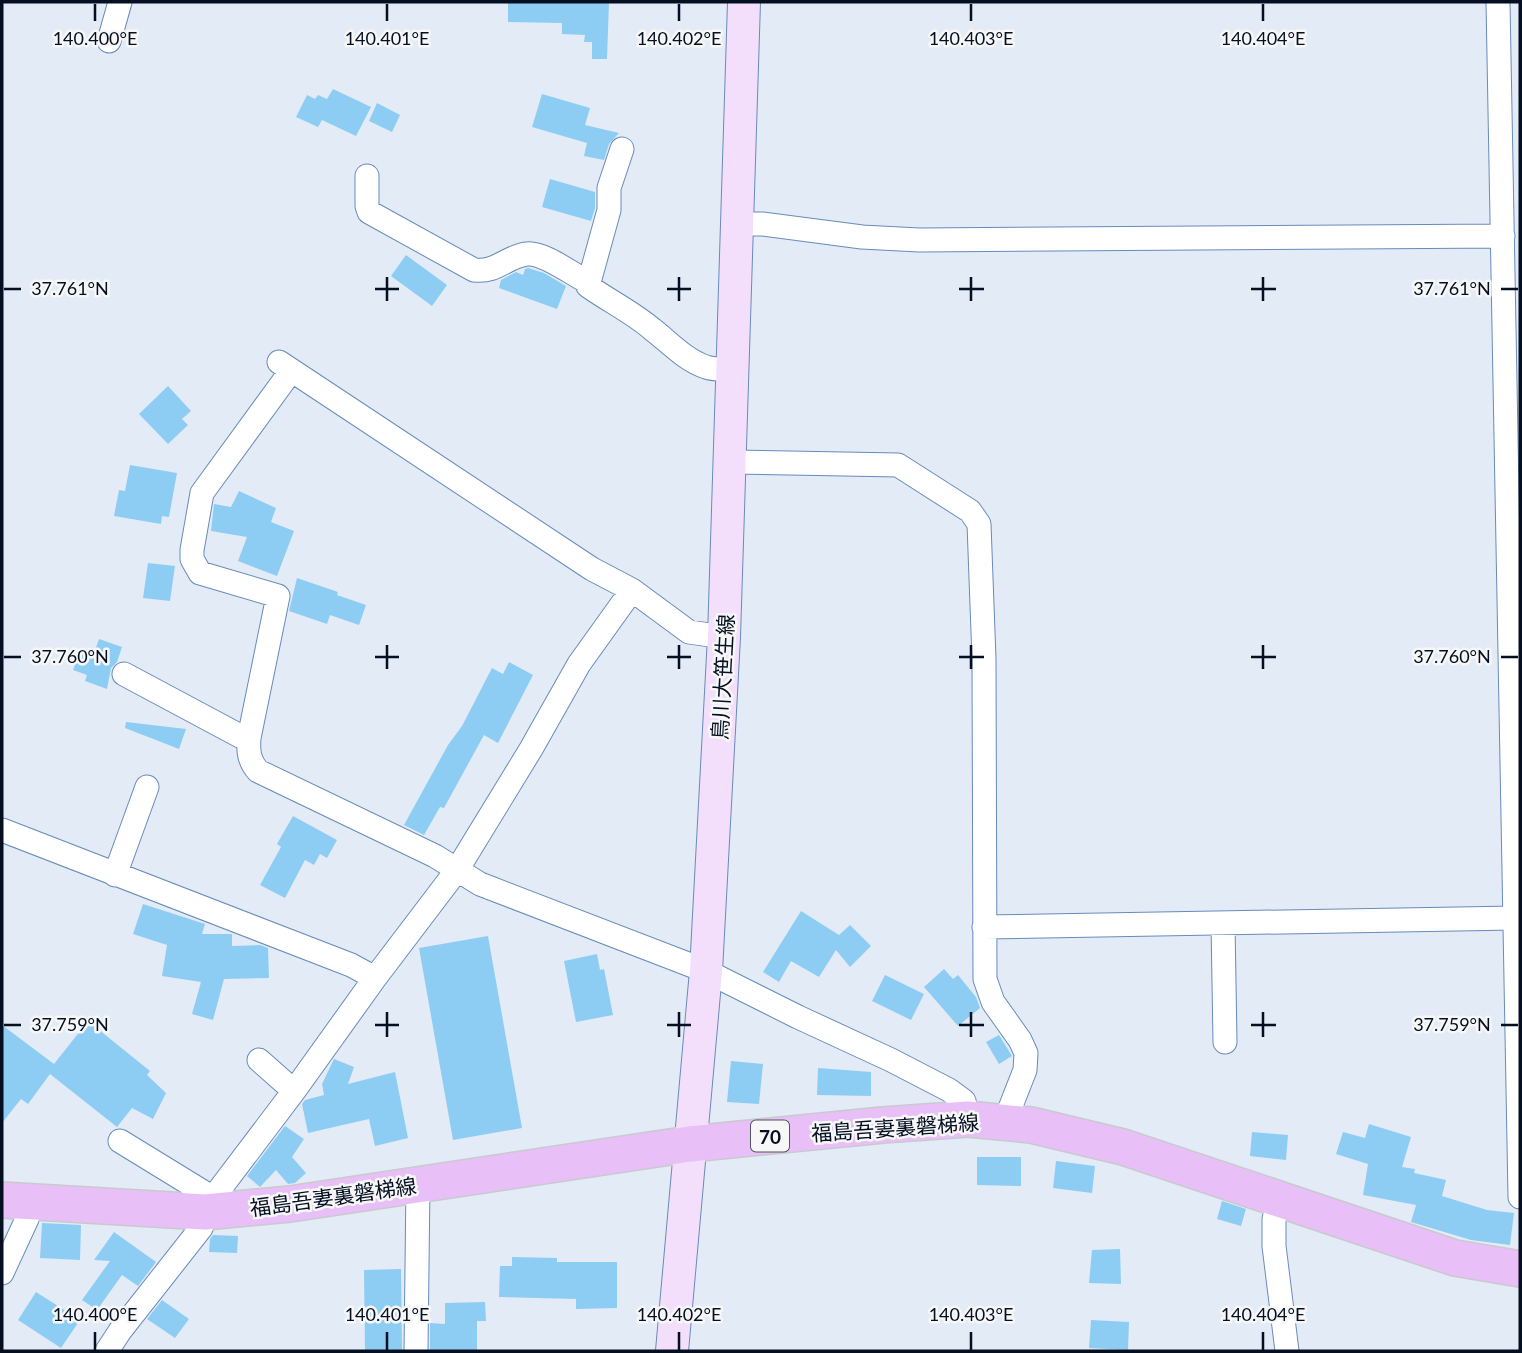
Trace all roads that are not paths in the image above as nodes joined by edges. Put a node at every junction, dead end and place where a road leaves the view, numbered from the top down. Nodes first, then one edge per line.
1 (120, 2) edge
2 (744, 2) edge
3 (1498, 2) edge
4 (109, 41) dead end
5 (622, 149) dead end
6 (367, 176) dead end
7 (737, 224) junction
8 (1503, 236) junction
9 (588, 282) junction
10 (1512, 342) edge
11 (733, 370) junction
12 (731, 462) junction
13 (632, 590) junction
14 (724, 636) junction
15 (124, 674) dead end
16 (249, 738) junction
17 (147, 787) dead end
18 (2, 830) edge
19 (457, 870) junction
20 (115, 874) junction
21 (1515, 918) junction
22 (1223, 923) junction
23 (984, 927) junction
24 (706, 971) junction
25 (375, 978) junction
26 (1225, 1042) dead end
27 (259, 1060) dead end
28 (294, 1091) junction
29 (968, 1119) junction
30 (1006, 1121) junction
31 (121, 1141) dead end
32 (690, 1144) junction
33 (418, 1184) junction
34 (1520, 1197) edge
35 (1280, 1199) junction
36 (16, 1201) edge
37 (209, 1205) junction
38 (1520, 1269) edge
39 (2, 1273) edge
40 (107, 1351) edge
41 (416, 1351) edge
42 (672, 1351) edge
43 (1287, 1351) edge

1 - 4 street
2 - 7 street, 鳥川大笹生線
3 - 8 street
5 - 9 street
6 - 9 street
7 - 8 street
7 - 11 street, 鳥川大笹生線
8 - 10 street
9 - 11 street
10 - 21 street
11 - 12 street, 鳥川大笹生線
12 - 14 street, 鳥川大笹生線
12 - 23 street
13 - 14 street
13 - 16 street
13 - 19 street
14 - 24 street, 鳥川大笹生線
15 - 16 street
16 - 19 street
17 - 20 street
18 - 20 street
19 - 24 street
19 - 25 street
20 - 25 street
21 - 22 street
21 - 34 street
22 - 23 street
22 - 26 street
23 - 30 street
24 - 29 street
24 - 32 street, 鳥川大笹生線
25 - 28 street
27 - 28 street
28 - 37 street
29 - 30 main road, 福島吾妻裏磐梯線 / 70
29 - 32 main road, 福島吾妻裏磐梯線 / 70
30 - 35 main road, 福島吾妻裏磐梯線 / 70
31 - 37 street
32 - 33 main road, 福島吾妻裏磐梯線 / 70
32 - 42 street, 鳥川大笹生線
33 - 37 main road, 福島吾妻裏磐梯線 / 70
33 - 41 street
35 - 38 main road, 福島吾妻裏磐梯線 / 70
35 - 43 street
36 - 37 main road, 福島吾妻裏磐梯線 / 70
36 - 39 street
37 - 40 street

